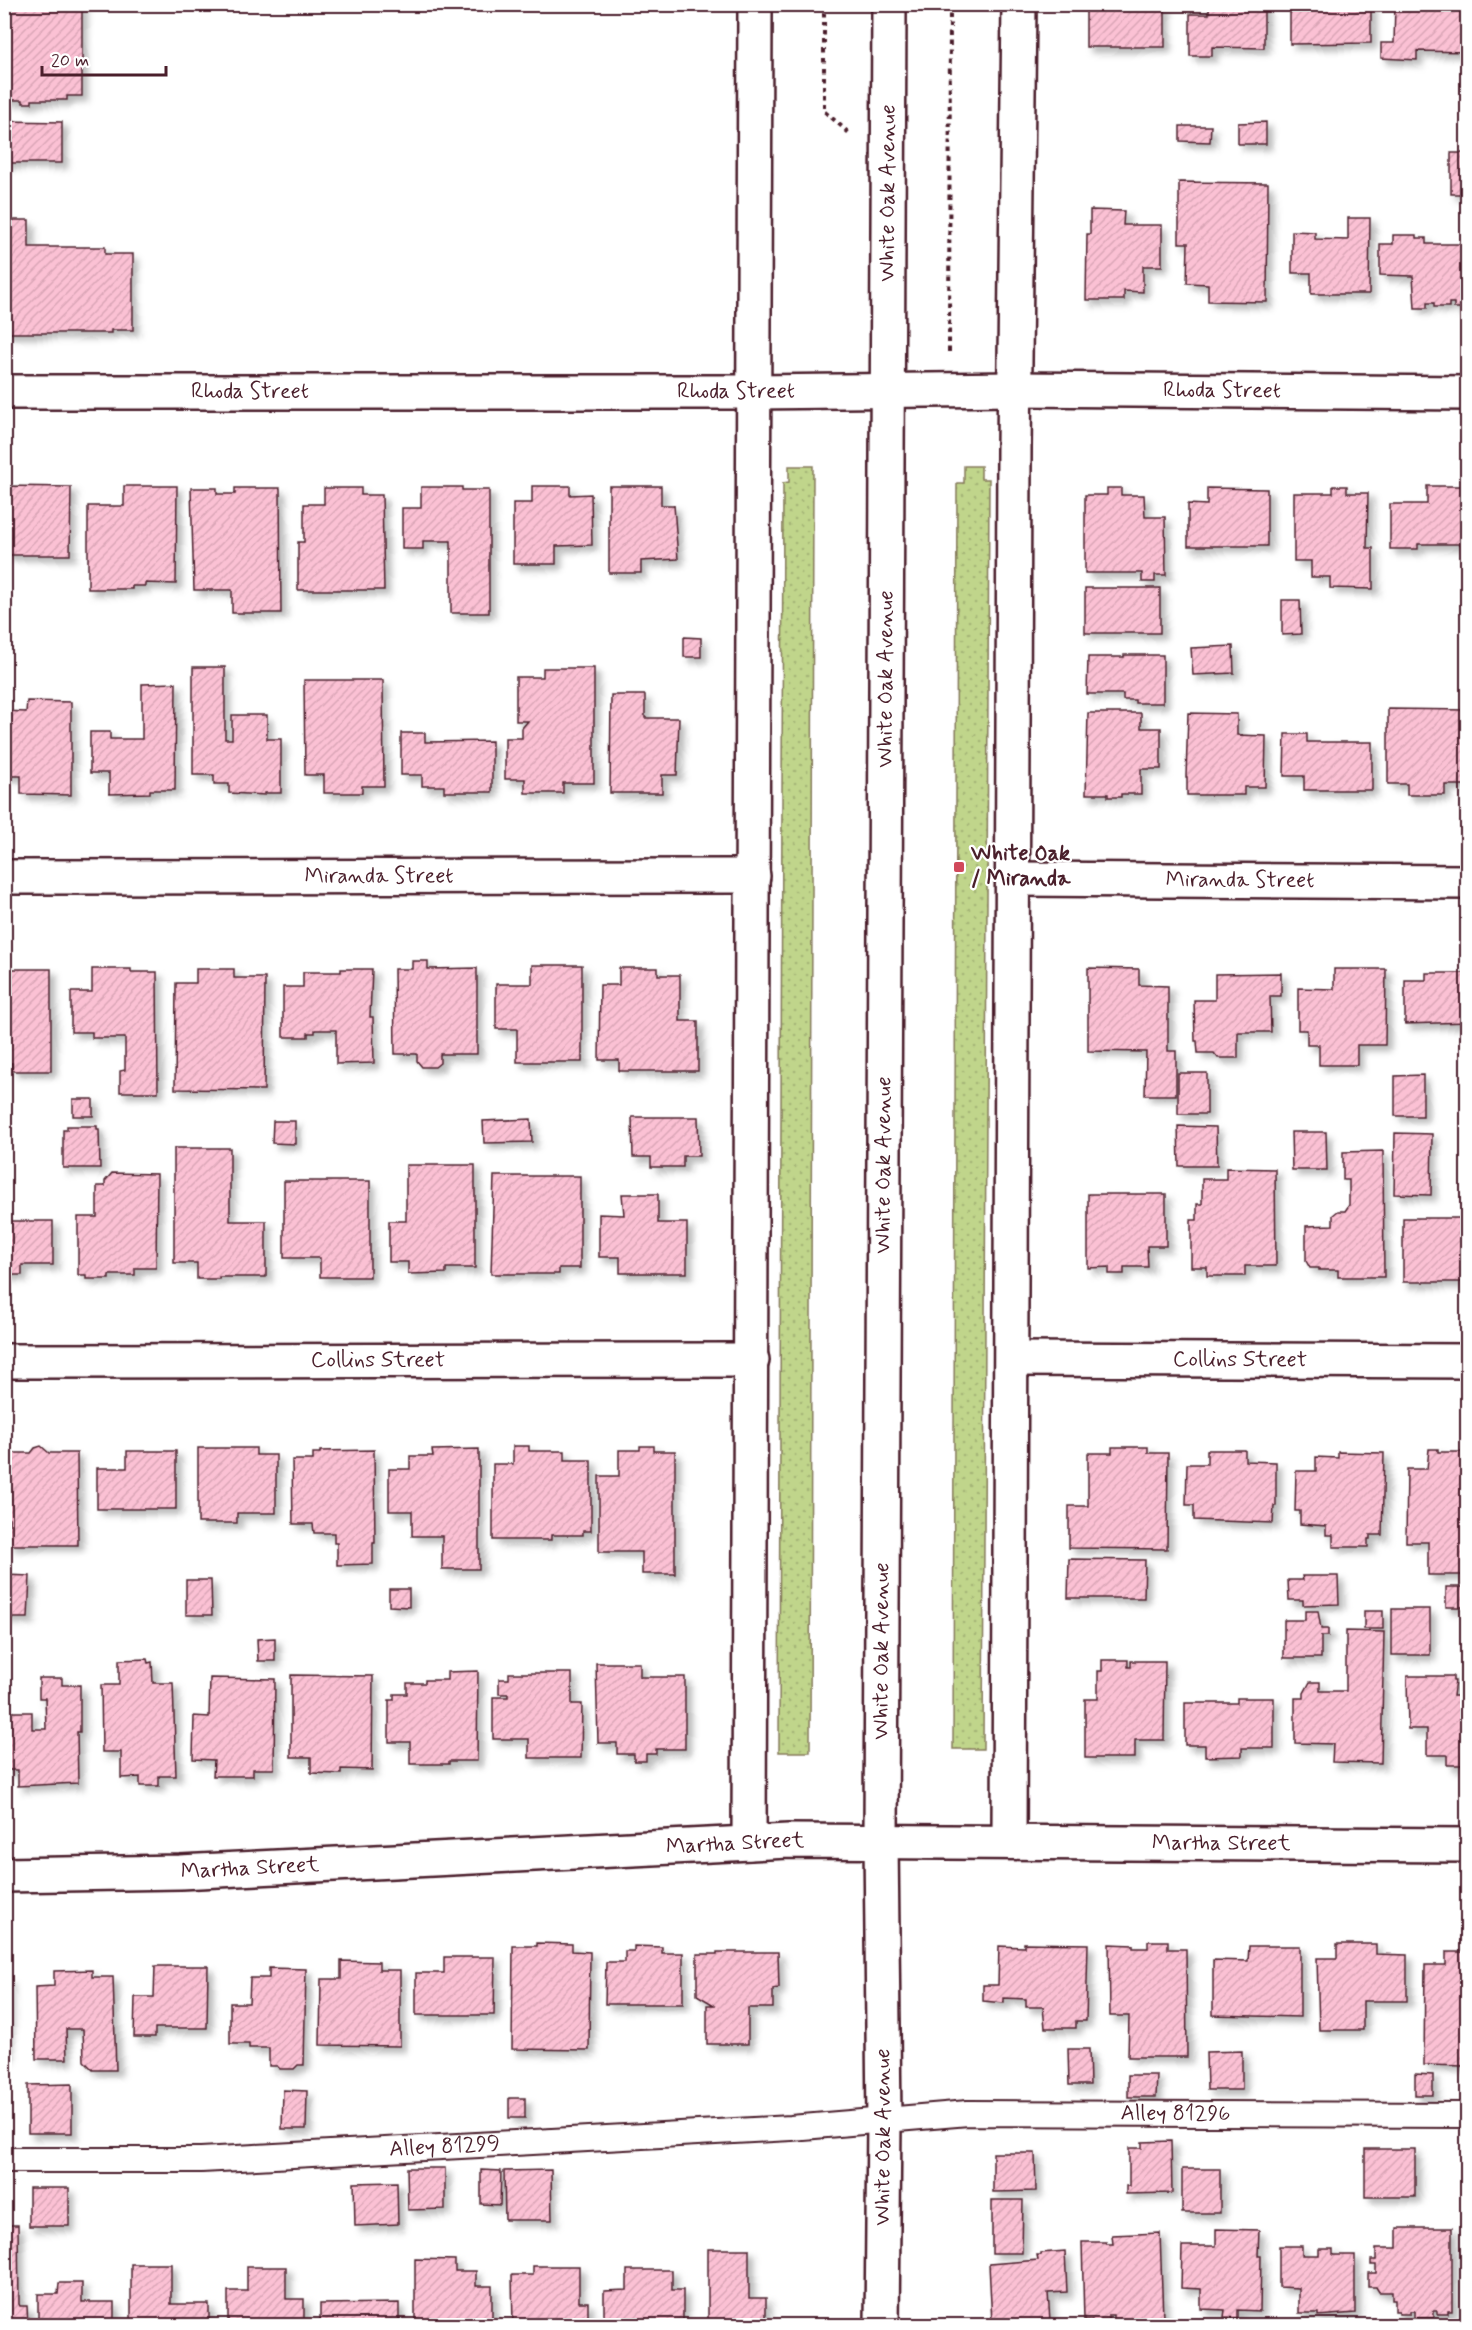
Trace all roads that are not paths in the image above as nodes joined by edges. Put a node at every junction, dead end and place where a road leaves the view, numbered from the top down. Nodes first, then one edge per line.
1 (755, 4) edge
2 (889, 4) edge
3 (1019, 4) edge
4 (1015, 389) junction
5 (887, 390) junction
6 (4, 392) edge
7 (753, 392) junction
8 (1467, 393) edge
9 (753, 876) junction
10 (4, 877) edge
11 (1014, 879) junction
12 (1467, 882) edge
13 (1012, 1359) junction
14 (752, 1360) junction
15 (4, 1361) edge
16 (1467, 1361) edge
17 (881, 1841) junction
18 (1009, 1842) junction
19 (749, 1843) junction
20 (1467, 1845) edge
21 (4, 1875) edge
22 (1467, 2115) edge
23 (884, 2121) junction
24 (4, 2160) edge
25 (882, 2325) edge

1 - 7 street
2 - 5 street, White Oak Avenue
3 - 4 street
4 - 5 street, Rhoda Street
4 - 8 street, Rhoda Street
4 - 11 street
5 - 7 street, Rhoda Street
5 - 17 street, White Oak Avenue
6 - 7 street, Rhoda Street
7 - 9 street
9 - 10 street, Miranda Street
9 - 14 street
11 - 12 street, Miranda Street
11 - 13 street
13 - 16 street, Collins Street
13 - 18 street
14 - 15 street, Collins Street
14 - 19 street
17 - 18 street, Martha Street
17 - 19 street, Martha Street
17 - 23 street, White Oak Avenue
18 - 20 street, Martha Street
19 - 21 street, Martha Street
22 - 23 lane, Alley 81296
23 - 24 lane, Alley 81299
23 - 25 street, White Oak Avenue

